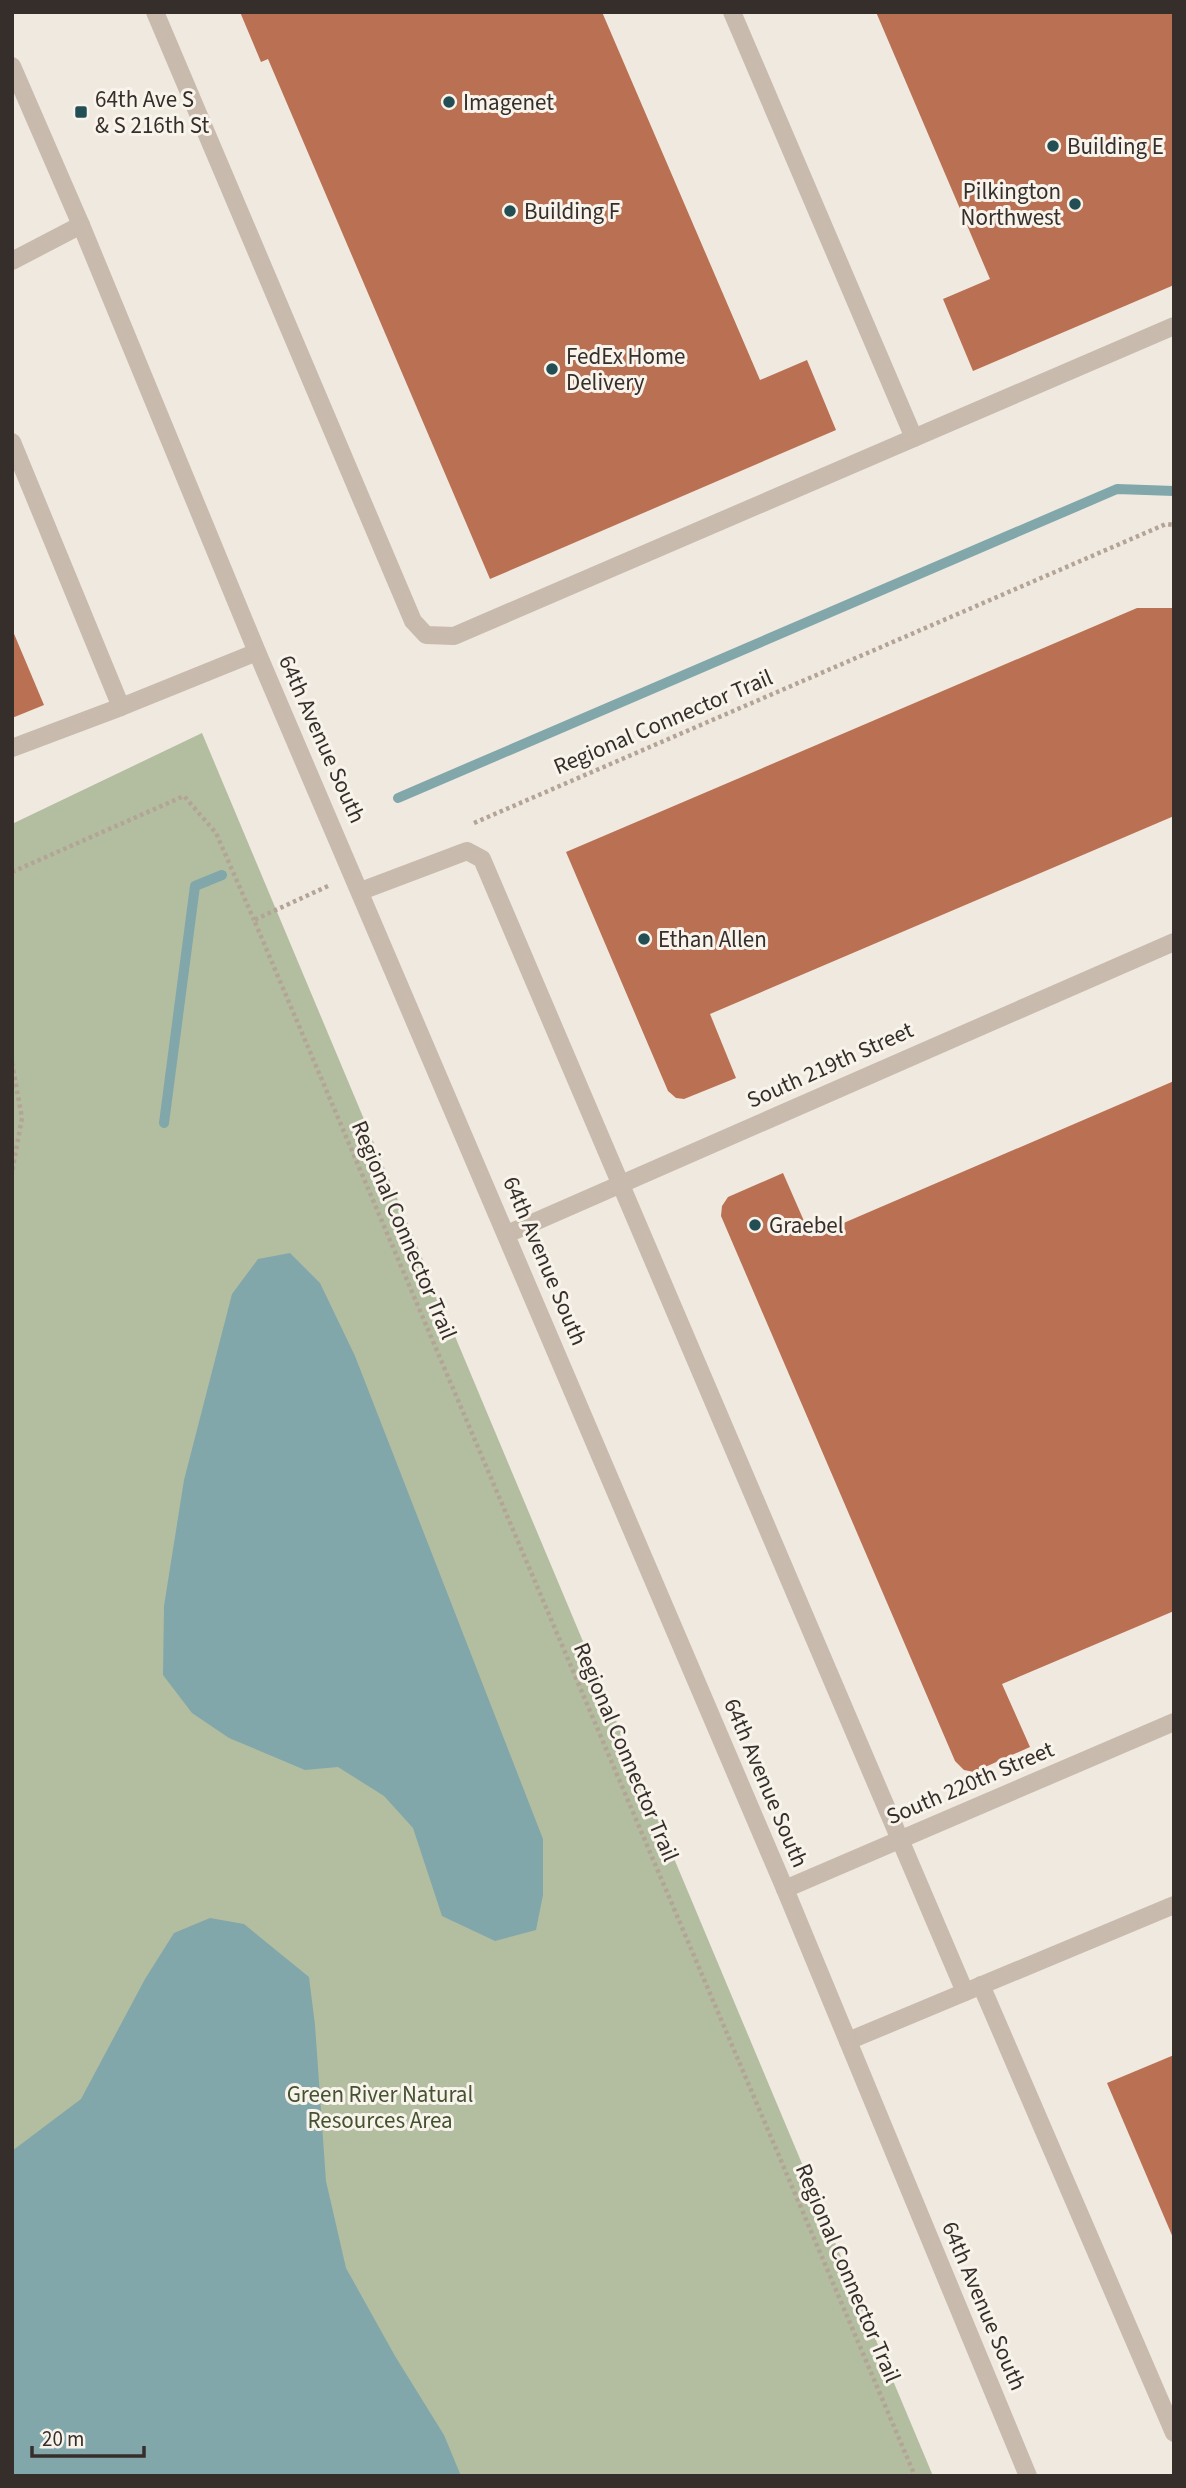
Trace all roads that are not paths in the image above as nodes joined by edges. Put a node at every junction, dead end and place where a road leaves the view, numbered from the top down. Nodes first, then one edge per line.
1 (155, 12) edge
2 (732, 12) edge
3 (12, 66) edge
4 (81, 225) junction
5 (12, 261) edge
6 (1174, 326) edge
7 (914, 438) junction
8 (12, 442) edge
9 (257, 652) junction
10 (121, 707) junction
11 (12, 748) edge
12 (357, 883) junction
13 (1174, 942) edge
14 (620, 1184) junction
15 (507, 1234) junction
16 (1174, 1722) edge
17 (900, 1840) junction
18 (785, 1889) junction
19 (1174, 1905) edge
20 (973, 1989) junction
21 (848, 2041) junction
22 (1174, 2433) edge
23 (1028, 2476) edge

1 - 7 street
2 - 7 street
3 - 4 street, 64th Avenue South
4 - 5 street
4 - 9 street, 64th Avenue South
6 - 7 street
8 - 10 street
9 - 10 street
9 - 12 street, 64th Avenue South
10 - 11 street
12 - 14 street
12 - 15 street, 64th Avenue South
13 - 14 street, South 219th Street
14 - 15 street, South 219th Street
14 - 17 street
15 - 18 street, 64th Avenue South
16 - 17 street, South 220th Street
17 - 18 street, South 220th Street
17 - 20 street
18 - 21 street, 64th Avenue South
19 - 20 street
20 - 21 street
20 - 22 street
21 - 23 street, 64th Avenue South

